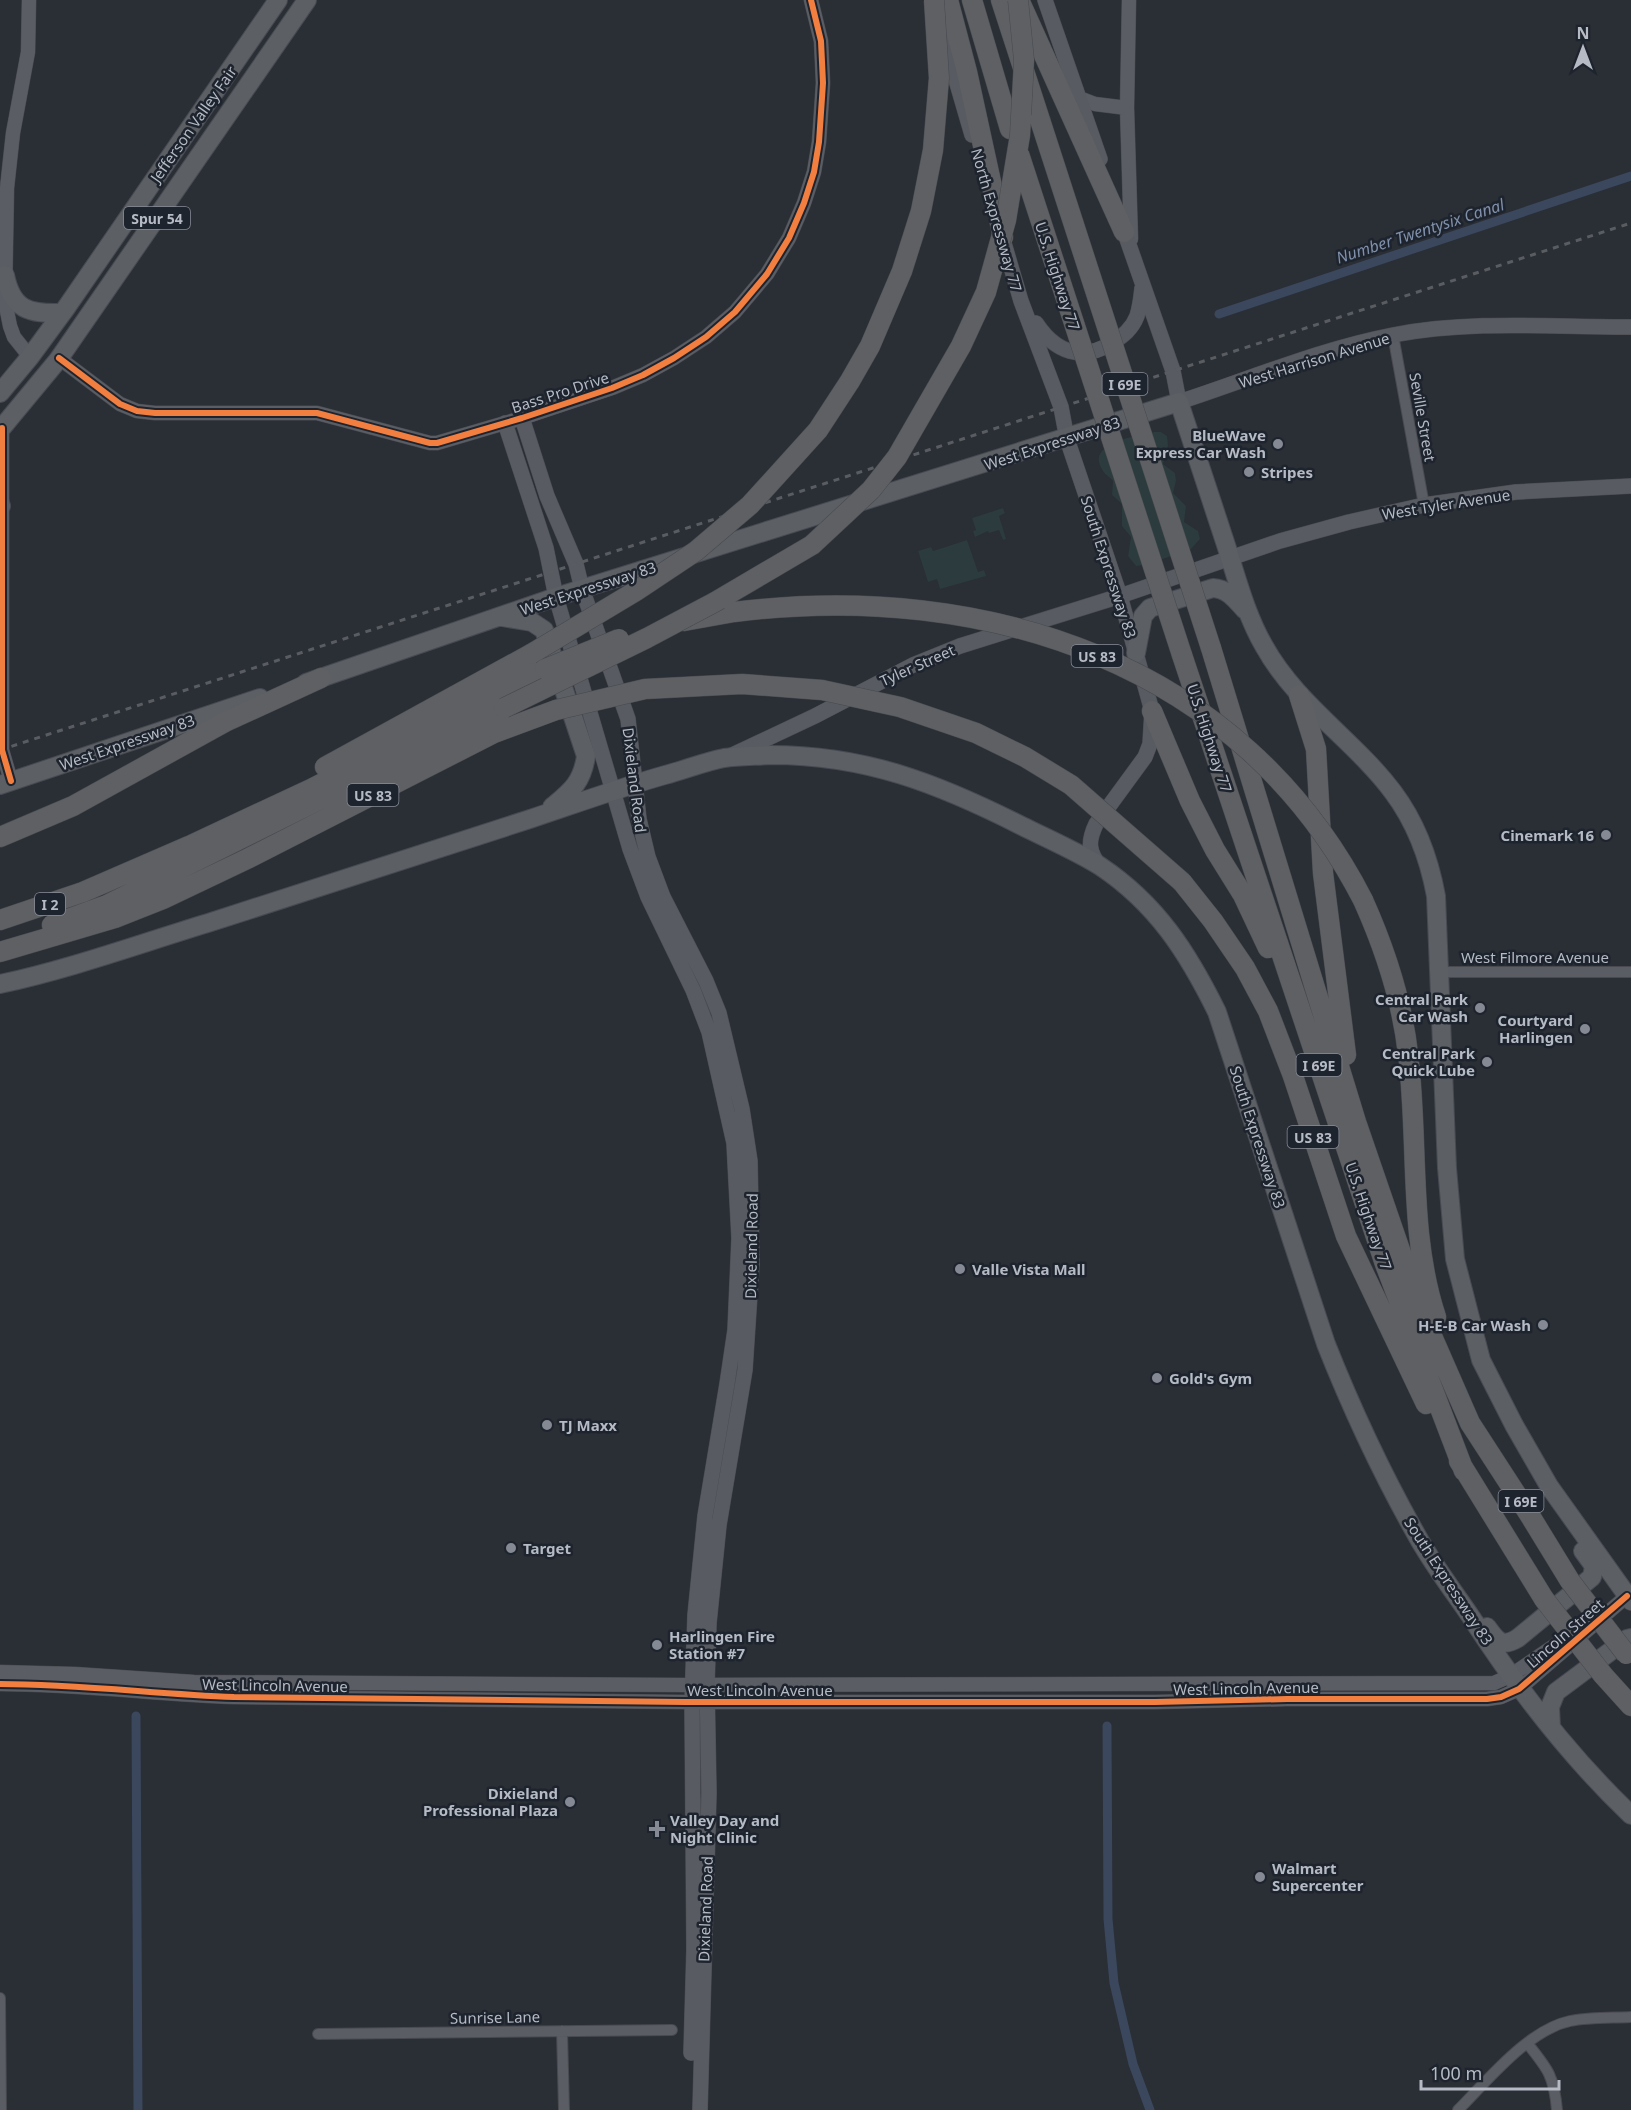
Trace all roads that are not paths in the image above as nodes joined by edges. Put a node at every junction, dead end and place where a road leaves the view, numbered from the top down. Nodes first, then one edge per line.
1 (29, 0) edge
2 (278, 0) edge
3 (307, 0) edge
4 (811, 0) edge
5 (933, 0) edge
6 (948, 0) edge
7 (972, 0) edge
8 (1000, 0) edge
9 (1019, 0) edge
10 (1045, 0) edge
11 (1129, 0) edge
12 (1079, 98) junction
13 (1127, 108) junction
14 (1124, 232) junction
15 (1006, 248) junction
16 (1132, 253) junction
17 (5, 275) junction
18 (1142, 284) junction
19 (1021, 301) junction
20 (5, 302) junction
21 (67, 306) junction
22 (1631, 327) edge
23 (0, 331) edge
24 (1393, 335) junction
25 (30, 357) junction
26 (59, 358) junction
27 (0, 393) edge
28 (1179, 402) junction
29 (15, 413) junction
30 (522, 418) junction
31 (505, 423) junction
32 (1, 429) edge
33 (1066, 439) junction
34 (1631, 486) edge
35 (1, 504) edge
36 (1424, 505) junction
37 (1230, 558) junction
38 (582, 589) junction
39 (1120, 596) junction
40 (556, 597) junction
41 (1248, 614) junction
42 (500, 616) junction
43 (1136, 653) junction
44 (321, 678) junction
45 (1299, 695) junction
46 (1152, 711) junction
47 (724, 758) junction
48 (6, 783) edge
49 (635, 784) junction
50 (614, 791) junction
51 (543, 814) junction
52 (0, 837) edge
53 (1100, 866) junction
54 (98, 886) junction
55 (0, 920) edge
56 (0, 940) edge
57 (0, 952) edge
58 (1439, 972) junction
59 (1631, 972) edge
60 (0, 984) edge
61 (1305, 1028) junction
62 (1356, 1122) junction
63 (1470, 1423) junction
64 (1464, 1471) junction
65 (1549, 1486) junction
66 (1433, 1560) junction
67 (1630, 1596) edge
68 (1629, 1651) edge
69 (0, 1672) edge
70 (1514, 1682) junction
71 (0, 1684) edge
72 (700, 1684) junction
73 (700, 1701) junction
74 (1631, 1706) edge
75 (1551, 1727) junction
76 (1631, 1815) edge
77 (0, 1998) edge
78 (1631, 2017) edge
79 (672, 2030) dead end
80 (562, 2031) junction
81 (318, 2034) dead end
82 (1527, 2043) junction
83 (1, 2110) edge
84 (564, 2110) edge
85 (690, 2110) edge
86 (700, 2110) edge
87 (1458, 2110) edge
88 (1557, 2110) edge

1 - 17 street
2 - 21 main road, Jefferson Valley Fair / Spur 54
3 - 26 main road, Spur 54
4 - 30 street, Bass Pro Drive
5 - 15 main road, North Expressway 77
5 - 54 highway, bridge
6 - 15 highway
7 - 61 highway, U.S. Highway 77 / I 69E, bridge
8 - 62 highway, U.S. Highway 77 / I 69E, bridge
9 - 14 highway
9 - 56 highway, bridge
10 - 12 main road
11 - 13 street
12 - 13 street
12 - 14 main road
13 - 16 street
14 - 16 main road
15 - 19 main road, North Expressway 77
16 - 18 main road
17 - 20 street
17 - 21 main road
18 - 19 main road
18 - 28 main road
19 - 33 main road, North Expressway 77
20 - 23 street
20 - 25 street
21 - 25 main road, Jefferson Valley Fair / Spur 54
21 - 26 main road
22 - 24 main road, West Harrison Avenue
24 - 28 main road, West Harrison Avenue
24 - 36 street, Seville Street
25 - 27 main road, Jefferson Valley Fair / Spur 54
25 - 29 main road
26 - 29 main road, Spur 54
26 - 31 street, Bass Pro Drive
28 - 33 main road, West Expressway 83
28 - 37 main road
29 - 32 main road, Spur 54
30 - 31 street, Bass Pro Drive
30 - 38 main road, Dixieland Road
31 - 40 main road, Dixieland Road
32 - 35 street
33 - 38 main road, West Expressway 83
33 - 39 main road, South Expressway 83
34 - 36 main road, West Tyler Avenue
35 - 48 street
36 - 37 main road, West Tyler Avenue
37 - 39 main road, West Tyler Avenue
37 - 41 main road
38 - 40 main road, West Expressway 83
38 - 49 main road, Dixieland Road
39 - 43 main road, South Expressway 83
39 - 47 main road, Tyler Street
40 - 42 main road, West Expressway 83
40 - 50 main road, Dixieland Road
41 - 43 main road
41 - 45 main road
42 - 44 main road, West Expressway 83
42 - 51 main road
43 - 46 main road, South Expressway 83
44 - 48 main road, West Expressway 83
44 - 52 highway
45 - 58 main road
45 - 62 highway
46 - 53 main road, South Expressway 83
46 - 61 highway
47 - 49 main road
47 - 53 main road
49 - 50 main road
49 - 72 main road, Dixieland Road
50 - 51 main road
50 - 72 main road, Dixieland Road
51 - 60 main road
53 - 66 main road, South Expressway 83
54 - 55 highway, I 2
54 - 63 highway, US 83, bridge
57 - 64 highway, US 83, bridge
58 - 59 street, West Filmore Avenue
58 - 65 main road
61 - 64 highway, U.S. Highway 77 / I 69E
62 - 63 highway, U.S. Highway 77 / I 69E
63 - 68 highway, I 69E, bridge
64 - 74 highway, I 69E, bridge
65 - 66 main road
65 - 67 main road
66 - 70 main road, South Expressway 83
67 - 70 street, West Lincoln Avenue
68 - 75 main road
69 - 72 street, West Lincoln Avenue
70 - 72 street, West Lincoln Avenue
70 - 73 street, West Lincoln Avenue
70 - 75 main road, South Expressway 83
71 - 73 street, West Lincoln Avenue
72 - 73 main road, Dixieland Road
73 - 85 main road, Dixieland Road
73 - 86 main road, Dixieland Road
75 - 76 main road, South Expressway 83
77 - 83 street
78 - 82 street
79 - 80 street, Sunrise Lane
80 - 81 street, Sunrise Lane
80 - 84 street
82 - 87 street
82 - 88 street

